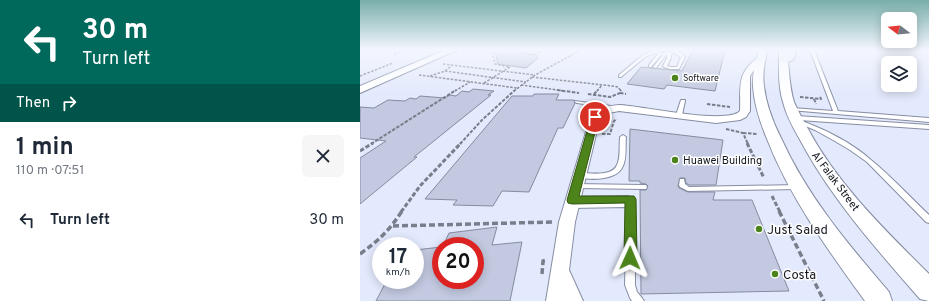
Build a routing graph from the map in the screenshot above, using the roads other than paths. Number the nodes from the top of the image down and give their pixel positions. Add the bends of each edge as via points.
1 (403, 64) edge
2 (419, 64) edge
3 (634, 64) edge
4 (658, 64) edge
5 (666, 64) edge
6 (680, 64) edge
7 (753, 64) edge
8 (760, 64) edge
9 (787, 64) edge
10 (817, 64) edge
11 (655, 67) dead end
12 (620, 76) dead end
13 (360, 81) edge
14 (360, 90) edge
15 (683, 101) dead end
16 (577, 102) dead end
17 (585, 107) dead end
18 (606, 110) junction
19 (793, 111) junction
20 (620, 112) junction
21 (836, 113) junction
22 (679, 115) junction
23 (929, 120) edge
24 (929, 127) edge
25 (622, 137) dead end
26 (578, 181) junction
27 (682, 182) dead end
28 (644, 187) dead end
29 (798, 187) junction
30 (572, 203) junction
31 (929, 220) edge
32 (561, 258) junction
33 (862, 278) junction
34 (929, 291) edge
35 (556, 301) edge
36 (573, 301) edge
37 (639, 301) edge
38 (867, 301) edge
39 (880, 301) edge

1 - 13 street
2 - 14 street
3 - 12 lane
4 - 11 lane
5 - 6 lane via 670,68 678,68
7 - 22 street via 745,75 743,83 746,111 742,115 722,120
8 - 29 street via 758,80 762,105 782,158
9 - 19 street, Al Falak Street
10 - 21 lane
15 - 22 lane
16 - 20 lane
17 - 18 lane
18 - 20 street
18 - 26 street via 595,117 591,127
19 - 21 lane
19 - 24 lane
19 - 31 lane via 869,160
19 - 34 street, Al Falak Street via 811,147 838,186 882,241
20 - 22 street
21 - 23 lane
25 - 26 lane via 621,164 617,171
26 - 28 lane
26 - 30 street
27 - 29 lane via 684,188 688,189
29 - 33 street
30 - 32 street
30 - 37 lane via 631,204 630,285 633,295
32 - 35 street
32 - 36 street via 562,277
33 - 38 street
33 - 39 street

